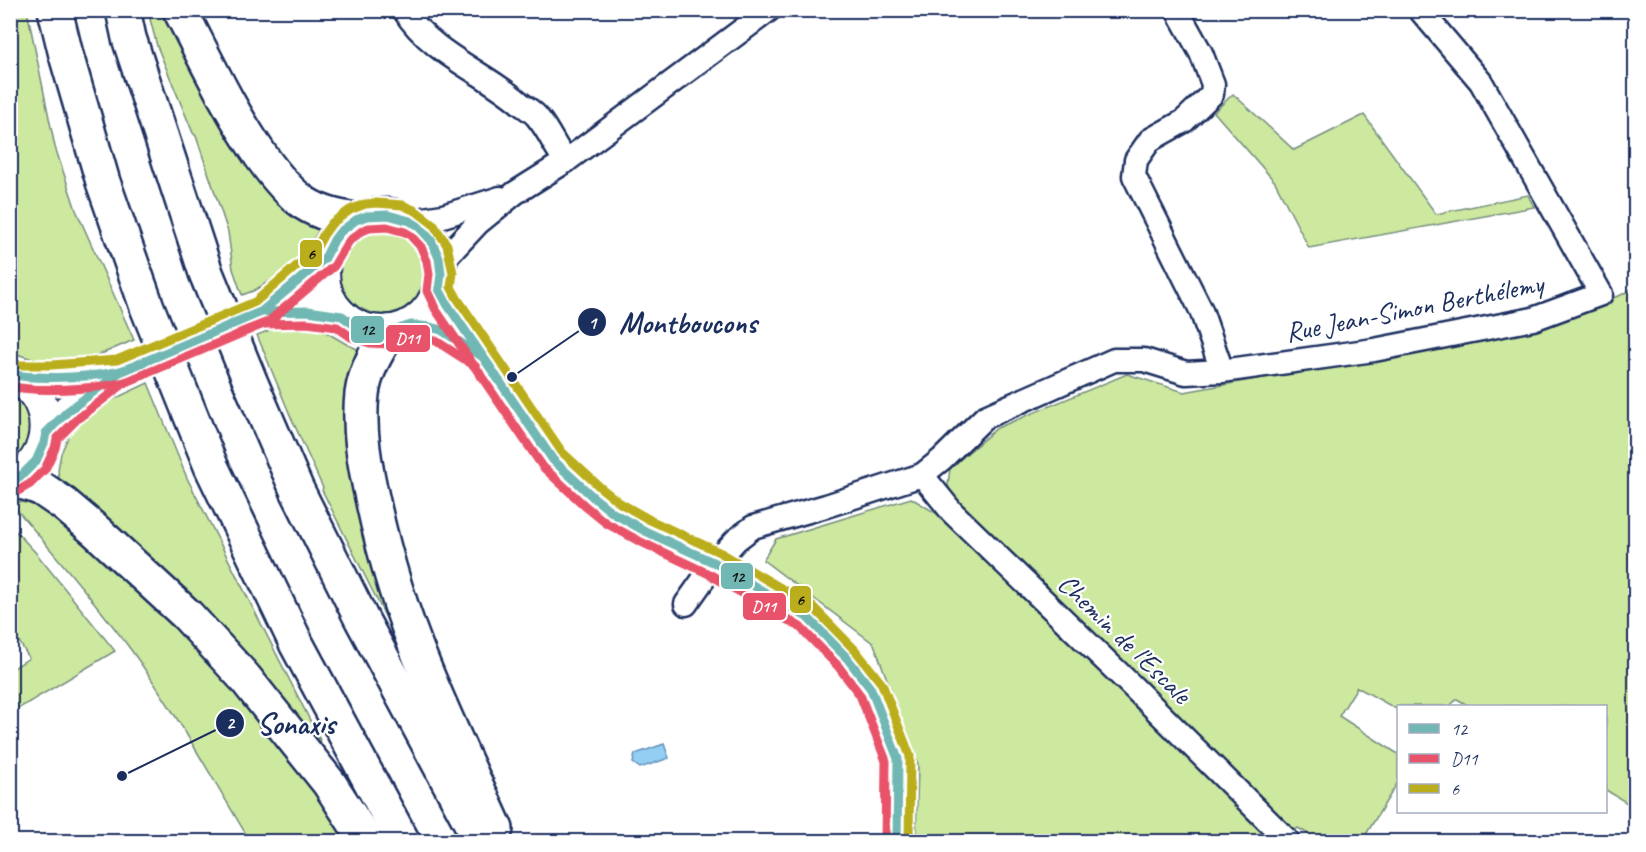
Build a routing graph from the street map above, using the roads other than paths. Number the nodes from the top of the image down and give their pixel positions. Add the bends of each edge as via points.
1 (55, 10) edge
2 (123, 10) edge
3 (180, 10) edge
4 (404, 10) edge
5 (769, 10) edge
6 (1177, 10) edge
7 (1420, 10) edge
8 (566, 162) junction
9 (515, 193) junction
10 (356, 220) junction
11 (410, 221) junction
12 (325, 258) junction
13 (440, 278) junction
14 (261, 312) junction
15 (342, 316) junction
16 (400, 328) junction
17 (483, 357) junction
18 (1222, 371) junction
19 (120, 372) junction
20 (14, 375) edge
21 (46, 433) junction
22 (922, 475) junction
23 (12, 481) edge
24 (715, 562) junction
25 (686, 604) dead end
26 (367, 842) edge
27 (403, 842) edge
28 (481, 842) edge
29 (502, 842) edge
30 (897, 842) edge
31 (1289, 842) edge

1 - 27 highway via 103,183 147,307 211,466 297,645
2 - 28 highway via 206,273 297,490
3 - 10 highway via 232,112 289,191 330,216
4 - 8 street via 433,44 511,94 538,118
5 - 8 street
6 - 18 street via 1214,84 1212,94 1184,121 1150,140 1136,160 1134,176 1201,310
7 - 18 street, Rue Jean-Simon Berthélemy via 1481,82 1602,294 1533,319 1374,350
8 - 9 street
9 - 11 street via 443,216
9 - 13 street via 478,223 449,254
10 - 11 street via 377,214
10 - 12 street via 340,232
11 - 13 street via 425,232 436,248
12 - 14 street
12 - 15 street via 326,290
13 - 16 street via 429,310
13 - 17 street via 447,304
14 - 15 street via 308,311
14 - 19 street, bridge
15 - 16 street via 372,331
16 - 17 street via 441,330
16 - 29 highway via 367,372 361,417 366,469 399,598 424,667
17 - 24 street via 553,460 592,496 645,531
18 - 22 street, Rue Jean-Simon Berthélemy via 1186,373 1144,360 1114,360 985,417
19 - 20 street via 52,377
19 - 21 street
20 - 21 street via 37,396
21 - 23 street via 36,460
22 - 24 street, Rue Jean-Simon Berthélemy via 753,527
22 - 31 street, Chemin de l'Escale via 952,512
23 - 26 highway via 42,489 64,504 187,615 245,678 322,774
24 - 25 street, Rue Jean-Simon Berthélemy
24 - 30 street via 807,617 871,689 898,759

